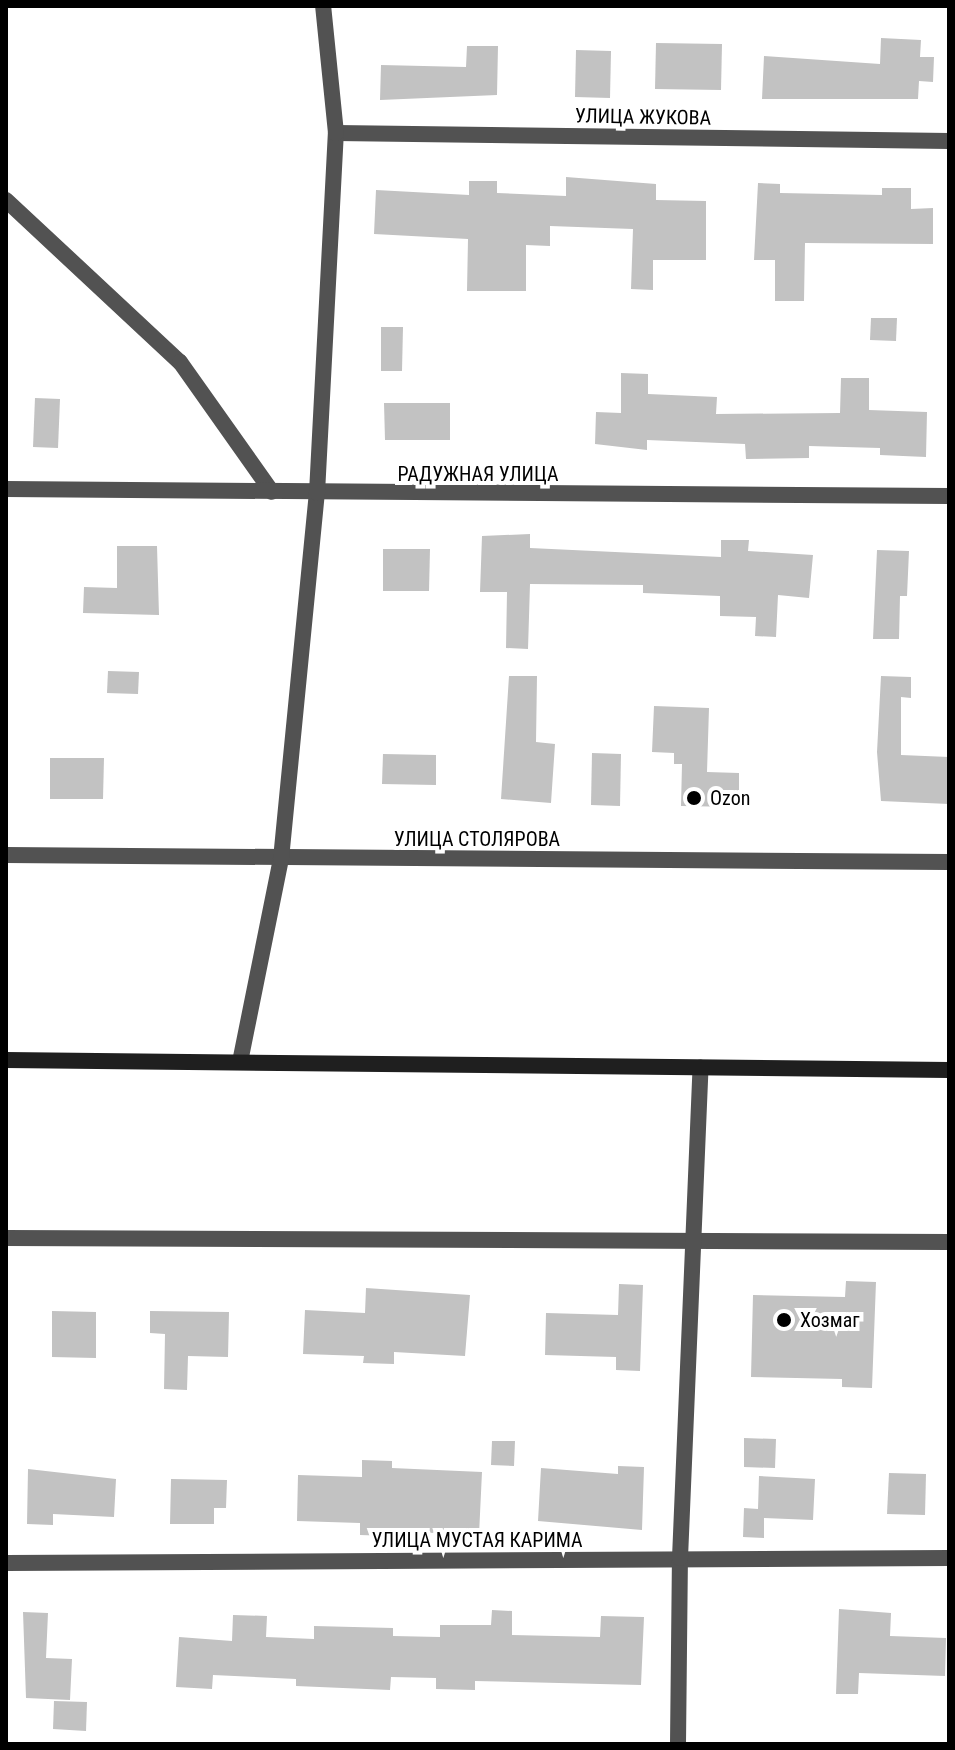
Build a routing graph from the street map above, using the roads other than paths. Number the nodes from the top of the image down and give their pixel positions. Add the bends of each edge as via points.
1 (323, 6) edge
2 (336, 133) junction
3 (949, 141) edge
4 (6, 200) edge
5 (6, 489) edge
6 (272, 492) junction
7 (317, 493) junction
8 (949, 496) edge
9 (6, 855) edge
10 (281, 859) junction
11 (949, 862) edge
12 (6, 1060) edge
13 (240, 1062) junction
14 (701, 1067) junction
15 (949, 1070) edge
16 (6, 1238) edge
17 (949, 1242) edge
18 (694, 1243) junction
19 (680, 1558) junction
20 (949, 1558) edge
21 (6, 1563) edge
22 (678, 1744) edge

1 - 2 street
2 - 3 street, УЛИЦА ЖУКОВА
2 - 7 street
4 - 6 street via 180,362
5 - 6 street, РАДУЖНАЯ УЛИЦА
6 - 7 street, РАДУЖНАЯ УЛИЦА
7 - 8 street, РАДУЖНАЯ УЛИЦА
7 - 10 street
9 - 10 street, УЛИЦА СТОЛЯРОВА
10 - 11 street, УЛИЦА СТОЛЯРОВА
10 - 13 street
12 - 13 main road
13 - 14 main road
14 - 15 main road
14 - 18 street
16 - 18 street
17 - 18 street
18 - 19 street
19 - 20 street, УЛИЦА МУСТАЯ КАРИМА
19 - 21 street, УЛИЦА МУСТАЯ КАРИМА
19 - 22 street

